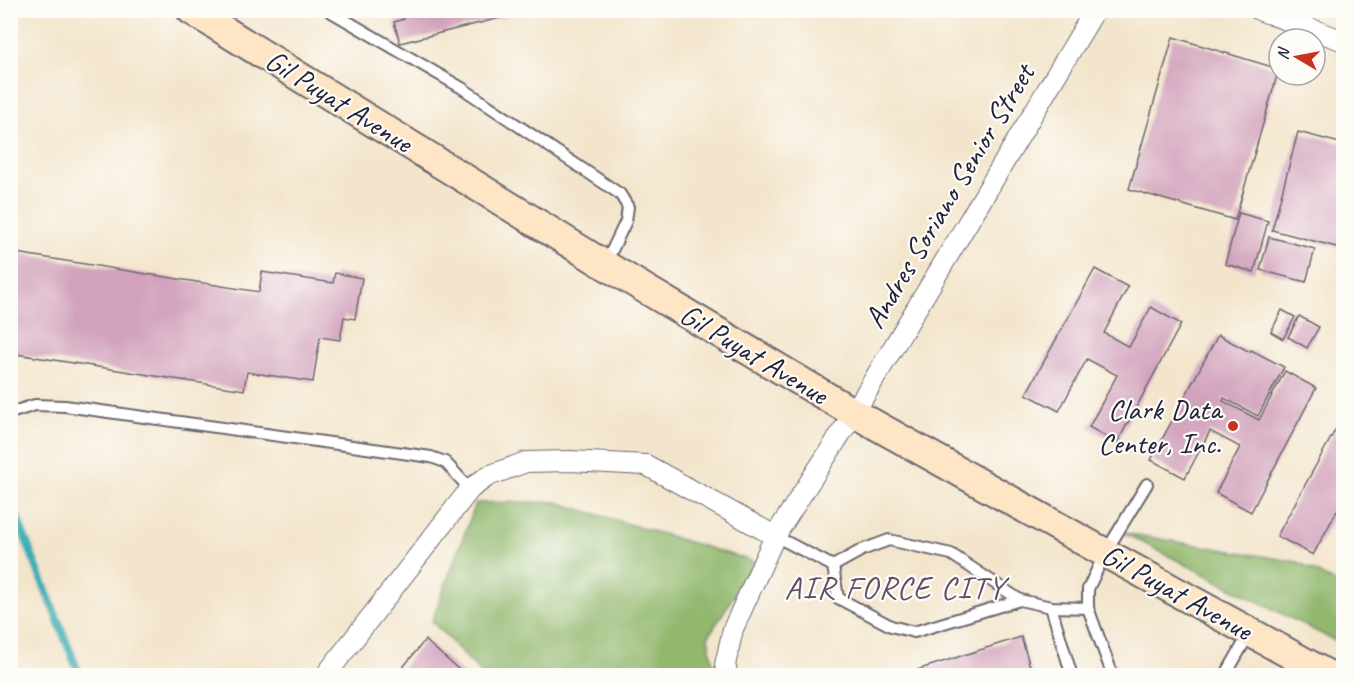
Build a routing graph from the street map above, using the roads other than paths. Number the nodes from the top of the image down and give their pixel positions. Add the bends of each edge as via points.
1 (191, 10) edge
2 (328, 10) edge
3 (1095, 10) edge
4 (1259, 10) edge
5 (1344, 41) edge
6 (605, 265) junction
7 (10, 413) edge
8 (854, 413) junction
9 (1147, 484) dead end
10 (470, 489) junction
11 (775, 536) junction
12 (1105, 553) junction
13 (833, 566) junction
14 (1020, 600) junction
15 (1051, 607) junction
16 (1088, 608) junction
17 (1250, 632) junction
18 (325, 675) edge
19 (728, 675) edge
20 (1072, 675) edge
21 (1113, 675) edge
22 (1225, 675) edge
23 (1330, 675) edge

1 - 6 main road, Gil Puyat Avenue
2 - 6 lane via 462,88 620,194 628,207 626,221
3 - 8 street, Andres Soriano Senior Street
4 - 5 street
6 - 8 main road, Gil Puyat Avenue
7 - 10 lane via 35,405 65,406 431,457 445,462
8 - 11 street, Andres Soriano Senior Street
8 - 12 main road, Gil Puyat Avenue
9 - 12 lane
10 - 11 street via 488,476 526,462 646,465
10 - 18 street
11 - 13 lane
11 - 19 street, Andres Soriano Senior Street via 734,629 725,665
12 - 16 lane via 1088,590
12 - 17 main road, Gil Puyat Avenue
13 - 14 lane via 890,540 951,554
13 - 14 lane via 838,598 891,626 914,632
14 - 15 lane
15 - 16 lane
15 - 20 lane
16 - 21 lane
17 - 22 lane
17 - 23 main road, Gil Puyat Avenue

